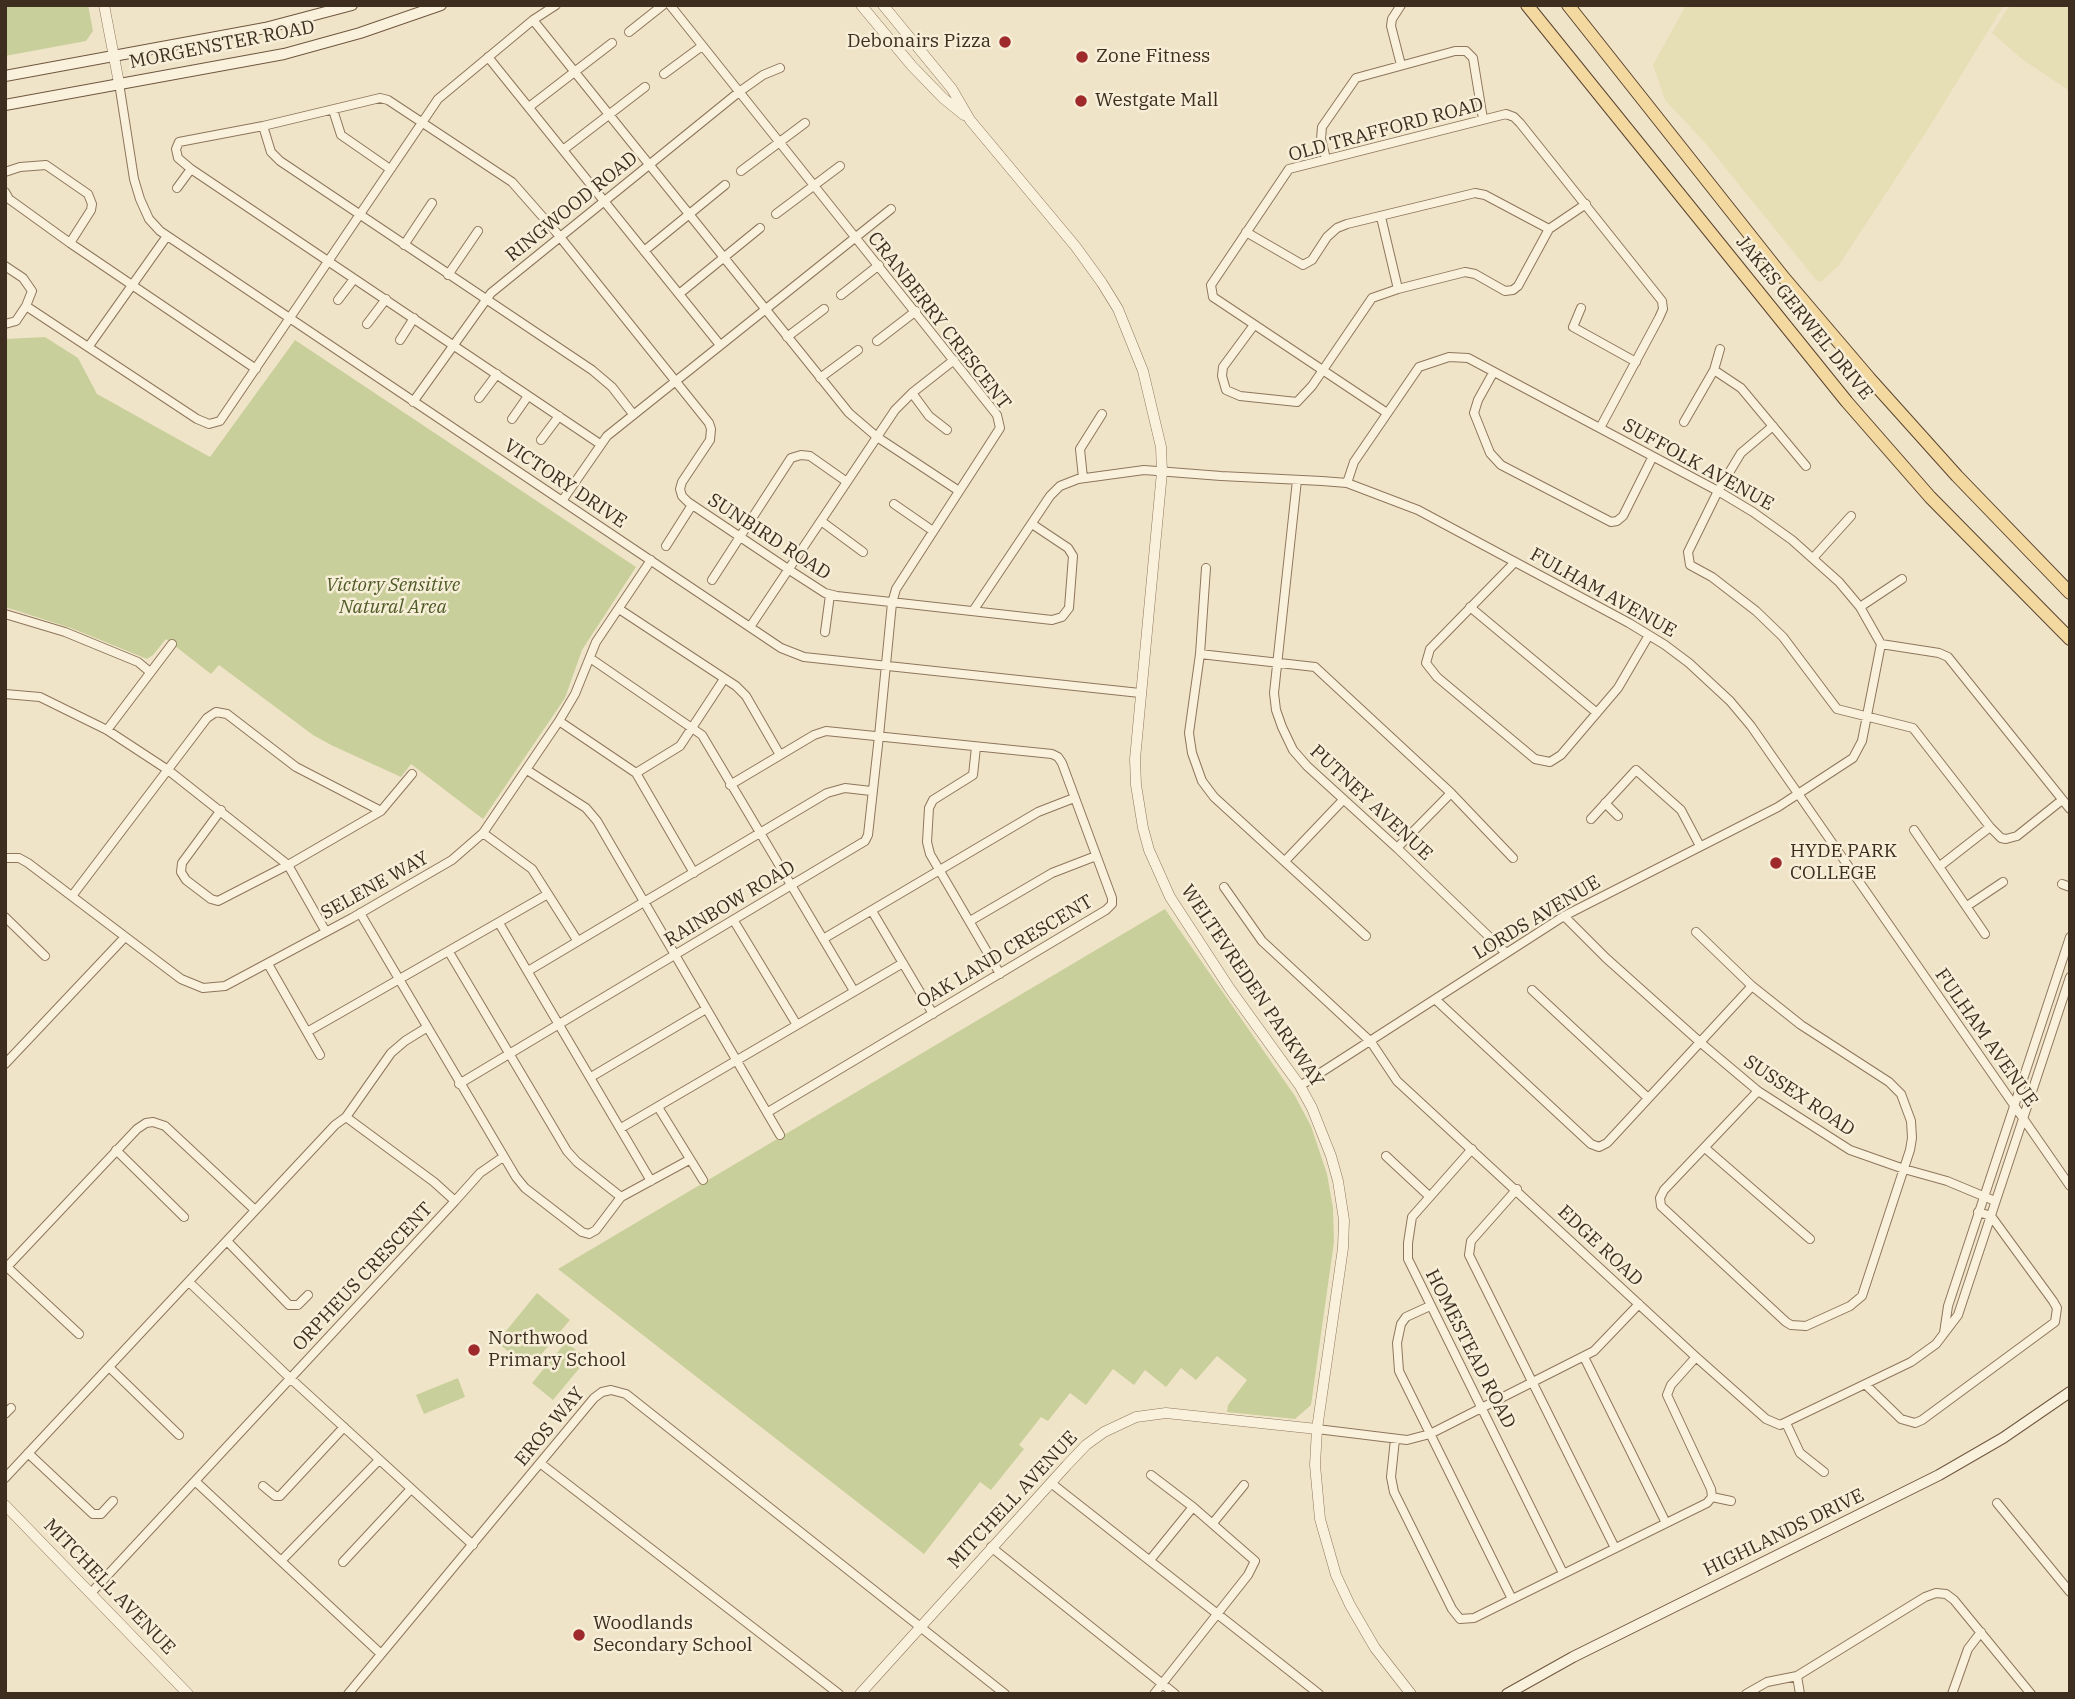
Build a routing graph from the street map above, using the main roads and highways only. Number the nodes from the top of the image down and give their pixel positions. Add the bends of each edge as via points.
1 (352, 5) edge
2 (441, 5) edge
3 (1527, 5) edge
4 (1569, 5) edge
5 (5, 76) edge
6 (5, 105) edge
7 (2070, 593) edge
8 (2070, 639) edge
9 (2070, 1392) edge
10 (1507, 1694) edge

1 - 5 main road, MORGENSTER ROAD via 265,28
2 - 6 main road, MORGENSTER ROAD via 284,54
3 - 8 main road, JAKES GERWEL DRIVE via 1855,411 1930,497
4 - 7 main road, JAKES GERWEL DRIVE via 1784,278 1931,447
9 - 10 main road, HIGHLANDS DRIVE via 1939,1475

